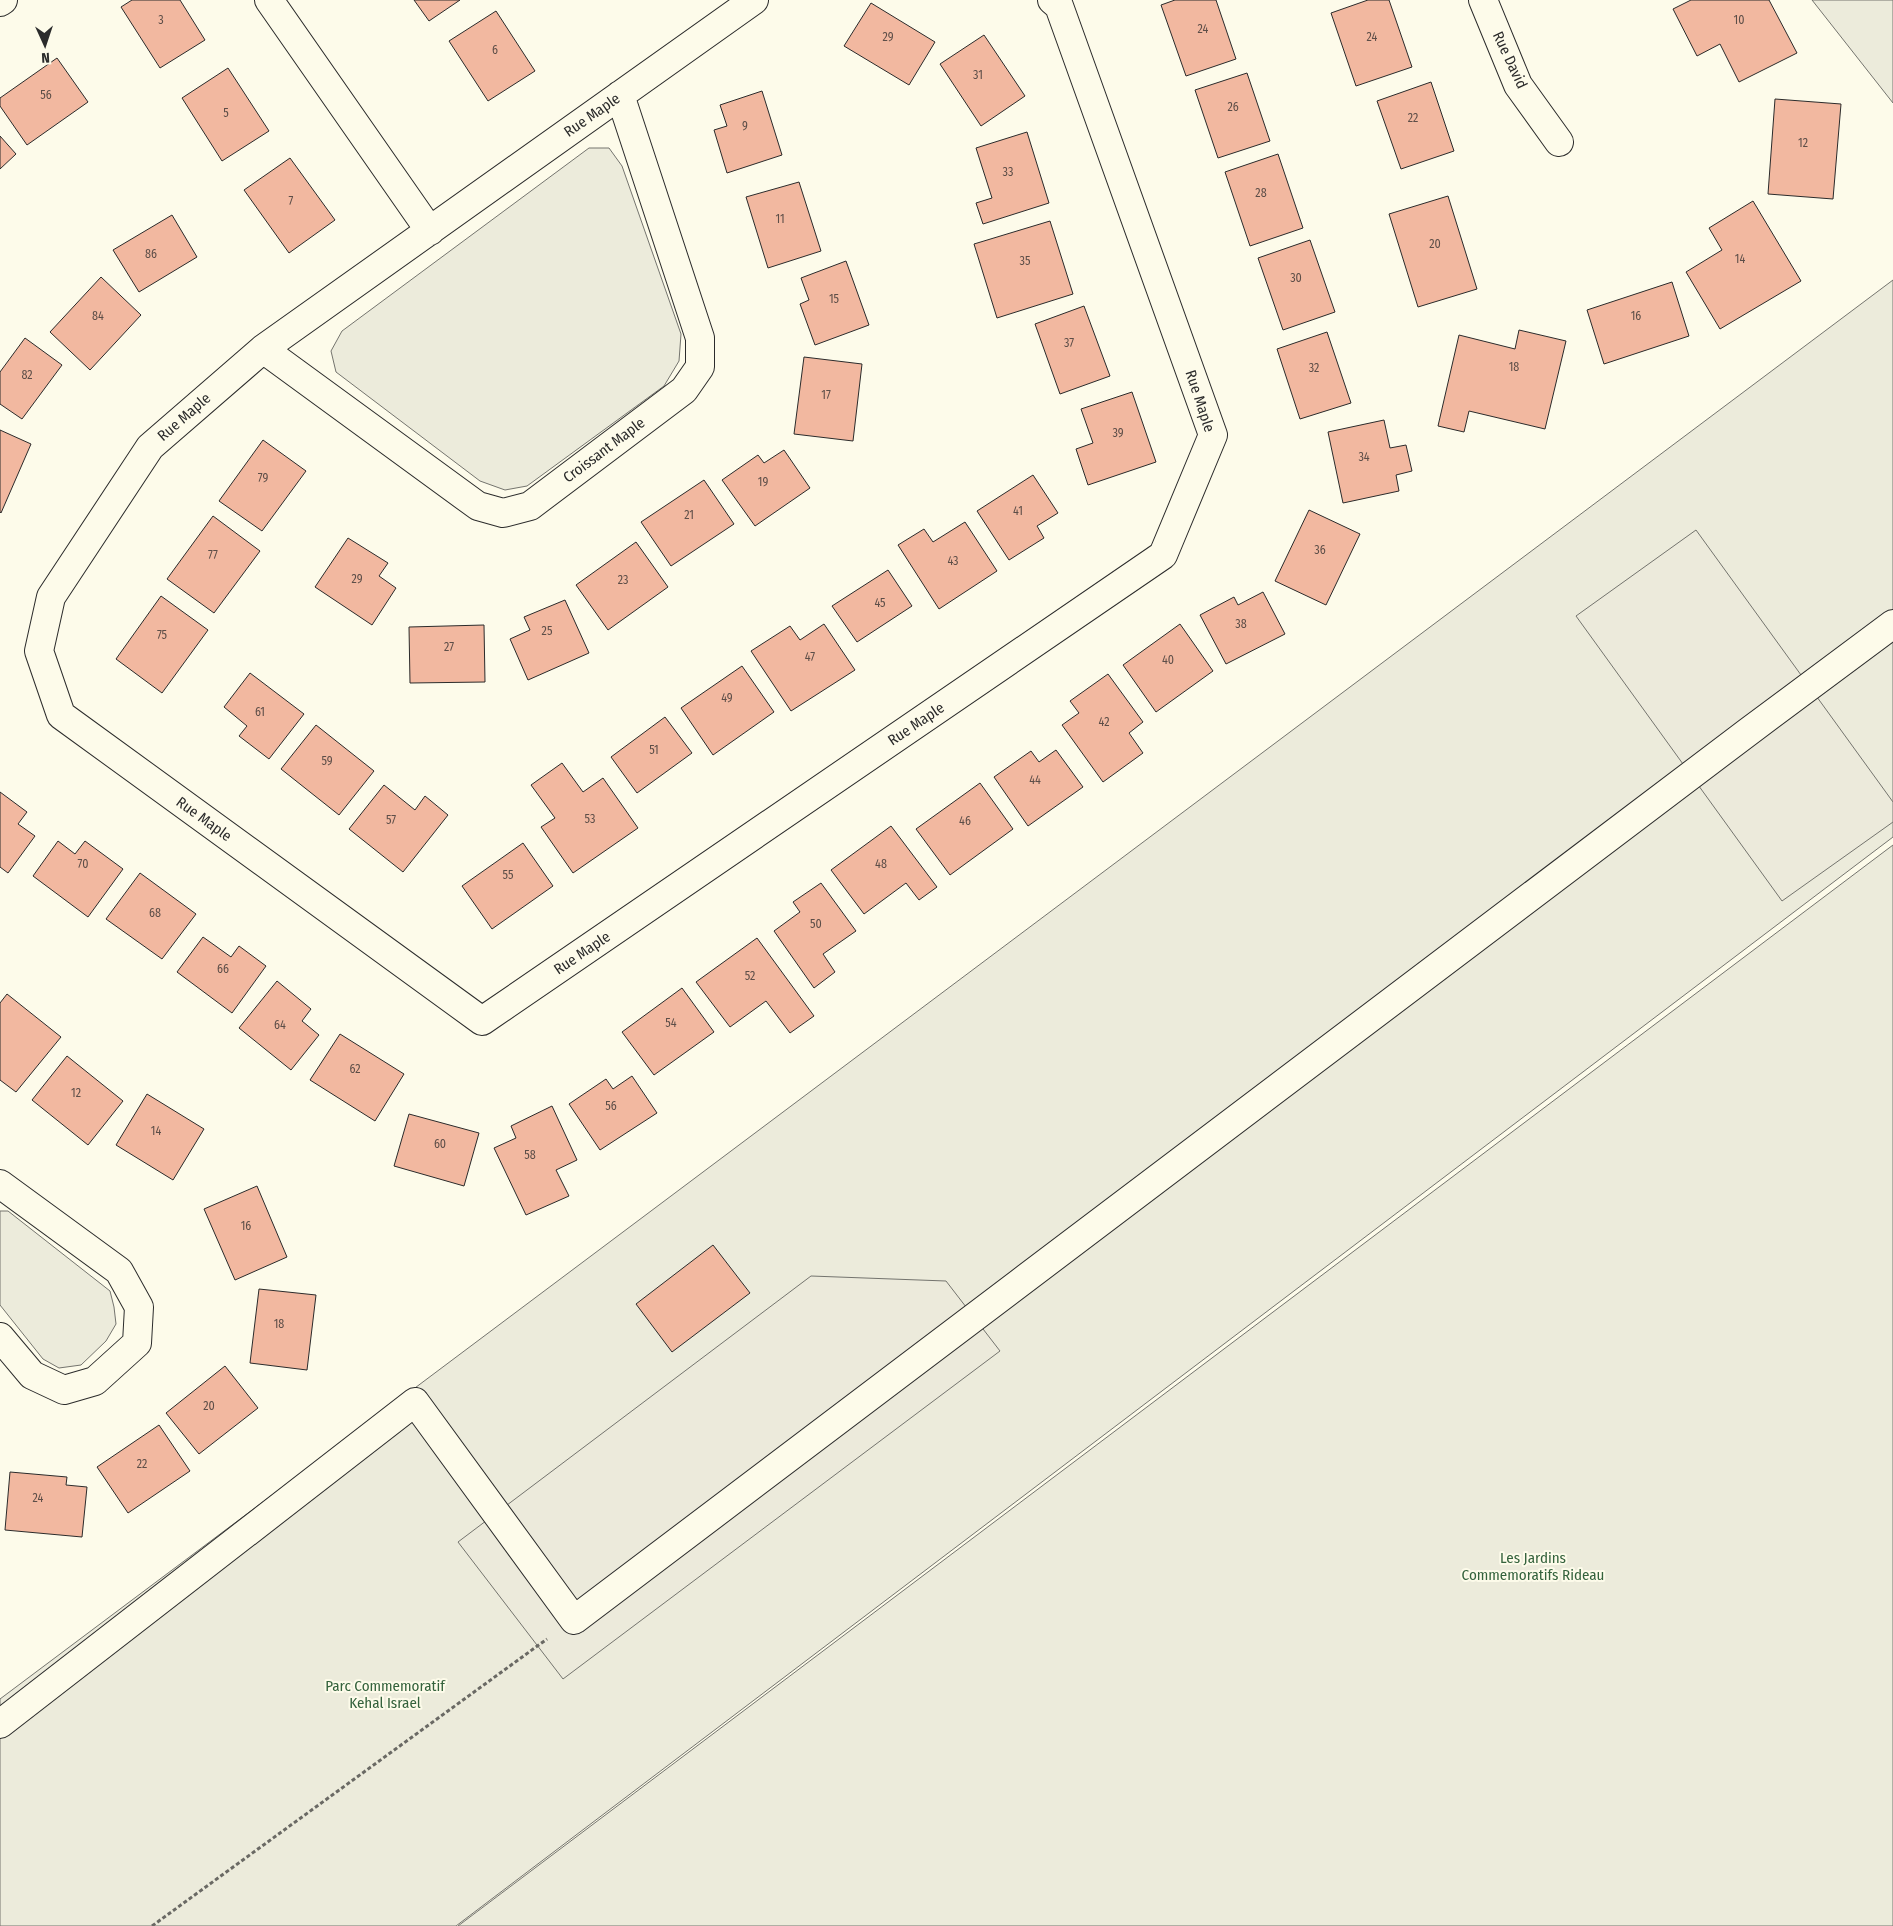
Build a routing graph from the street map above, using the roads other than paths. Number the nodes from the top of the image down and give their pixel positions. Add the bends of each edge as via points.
1 (269, 0) edge
2 (754, 0) edge
3 (1052, 0) edge
4 (1483, 0) edge
5 (620, 96) junction
6 (1559, 142) dead end
7 (430, 231) junction
8 (263, 349) junction
9 (1893, 624) edge
10 (0, 1184) edge
11 (0, 1337) edge
12 (0, 1724) edge

1 - 7 street
2 - 5 street, Rue Maple
3 - 8 street, Rue Maple via 1059,6 1213,435 1163,555 482,1021 61,715 39,651 51,597 150,447
4 - 6 street, Rue David via 1518,85
5 - 7 street, Rue Maple
5 - 8 street, Croissant Maple via 700,338 700,367 684,390 530,506 504,513 478,506
7 - 8 street, Rue Maple
9 - 12 street via 574,1620 414,1402
10 - 11 street via 119,1271 139,1307 137,1343 95,1381 64,1390 32,1375

